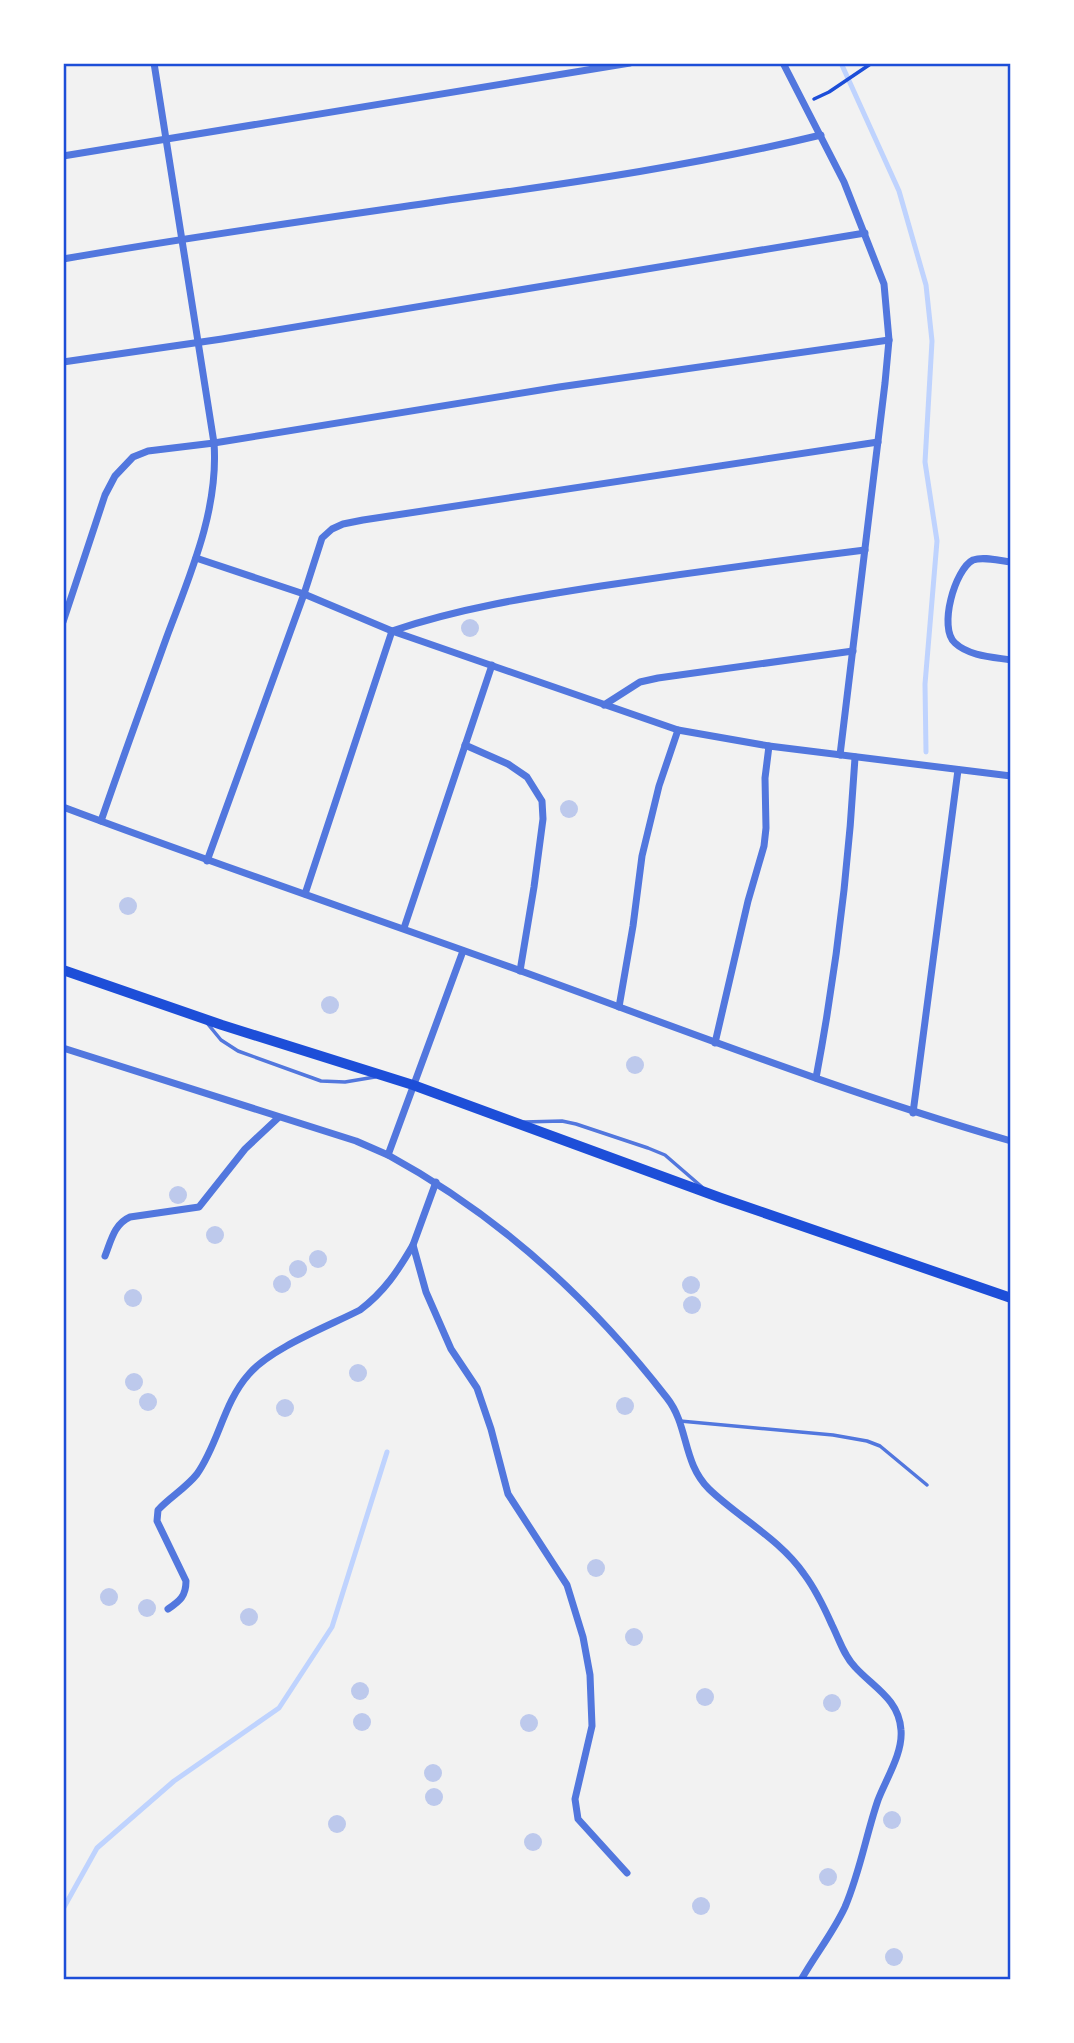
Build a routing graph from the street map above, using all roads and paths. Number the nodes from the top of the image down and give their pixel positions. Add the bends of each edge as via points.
1 (154, 63) edge
2 (630, 63) edge
3 (783, 63) edge
4 (872, 63) edge
5 (829, 92) dead end
6 (821, 135) junction
7 (166, 139) junction
8 (63, 156) edge
9 (864, 233) junction
10 (181, 239) junction
11 (63, 259) edge
12 (889, 340) junction
13 (197, 342) junction
14 (63, 362) edge
15 (878, 442) junction
16 (214, 443) junction
17 (865, 550) junction
18 (196, 558) junction
19 (1011, 562) edge
20 (304, 594) junction
21 (63, 622) edge
22 (392, 631) junction
23 (853, 651) junction
24 (1011, 660) edge
25 (492, 665) junction
26 (604, 705) junction
27 (678, 730) junction
28 (465, 745) junction
29 (769, 746) junction
30 (840, 755) junction
31 (855, 757) junction
32 (958, 770) junction
33 (1011, 776) edge
34 (63, 807) edge
35 (100, 821) junction
36 (207, 861) junction
37 (305, 894) junction
38 (404, 928) junction
39 (463, 951) junction
40 (63, 970) edge
41 (520, 971) junction
42 (619, 1007) junction
43 (202, 1018) junction
44 (715, 1043) junction
45 (63, 1048) edge
46 (384, 1076) junction
47 (816, 1078) junction
48 (413, 1085) junction
49 (913, 1112) junction
50 (278, 1118) junction
51 (515, 1122) junction
52 (1011, 1140) edge
53 (388, 1155) junction
54 (436, 1182) junction
55 (709, 1193) junction
56 (413, 1245) junction
57 (105, 1256) dead end
58 (1011, 1298) edge
59 (680, 1421) junction
60 (927, 1485) dead end
61 (168, 1609) dead end
62 (626, 1873) dead end
63 (801, 1980) edge

1 - 7 street
2 - 7 street
3 - 6 street
4 - 5 path
6 - 9 street
6 - 10 street via 588,180
7 - 8 street
7 - 10 street
9 - 12 street via 884,284
9 - 13 street
10 - 11 street
10 - 13 street
12 - 15 street
12 - 16 street
13 - 14 street
13 - 16 street
15 - 17 street
15 - 20 street via 343,524 322,538
16 - 18 street via 211,503
16 - 21 street via 148,451 120,470 105,495
17 - 22 street via 535,597 461,610
17 - 23 street
18 - 20 street
18 - 35 street
19 - 24 street via 975,559 969,563 947,618 948,632 962,648
20 - 22 street
20 - 36 street
22 - 25 street
22 - 37 street
23 - 26 street via 658,678 640,682
23 - 30 street
25 - 26 street
25 - 28 street
26 - 27 street
27 - 29 street
27 - 42 street via 642,856
28 - 38 street
28 - 41 street via 527,777 542,801
29 - 30 street
29 - 44 street via 764,846
30 - 31 street
31 - 32 street
31 - 47 street via 832,992
32 - 33 street
32 - 49 street
34 - 35 street
35 - 36 street
36 - 37 street
37 - 38 street
38 - 39 street
39 - 41 street
39 - 48 street
40 - 43 main road
41 - 42 street
42 - 44 street
43 - 46 main road
43 - 46 lane via 229,1046 321,1081
44 - 47 street
45 - 50 street
46 - 48 main road
47 - 49 street
48 - 51 main road
48 - 53 street
49 - 52 street
50 - 53 street
50 - 57 street via 245,1149 199,1207 122,1221
51 - 55 main road
51 - 55 lane via 562,1121 648,1148 665,1155
53 - 54 street
54 - 56 street
54 - 59 street via 500,1226 575,1293 656,1384
55 - 58 main road
56 - 61 street via 392,1280 373,1300 263,1360 230,1401 198,1473 158,1510 157,1521 186,1581 181,1600
56 - 62 street via 435,1315 477,1388 508,1494 567,1585 577,1612 593,1715 575,1809 578,1819
59 - 60 lane via 867,1441 880,1446
59 - 63 street via 696,1473 802,1571 818,1594 844,1652 887,1696 900,1721 901,1739 851,1891

